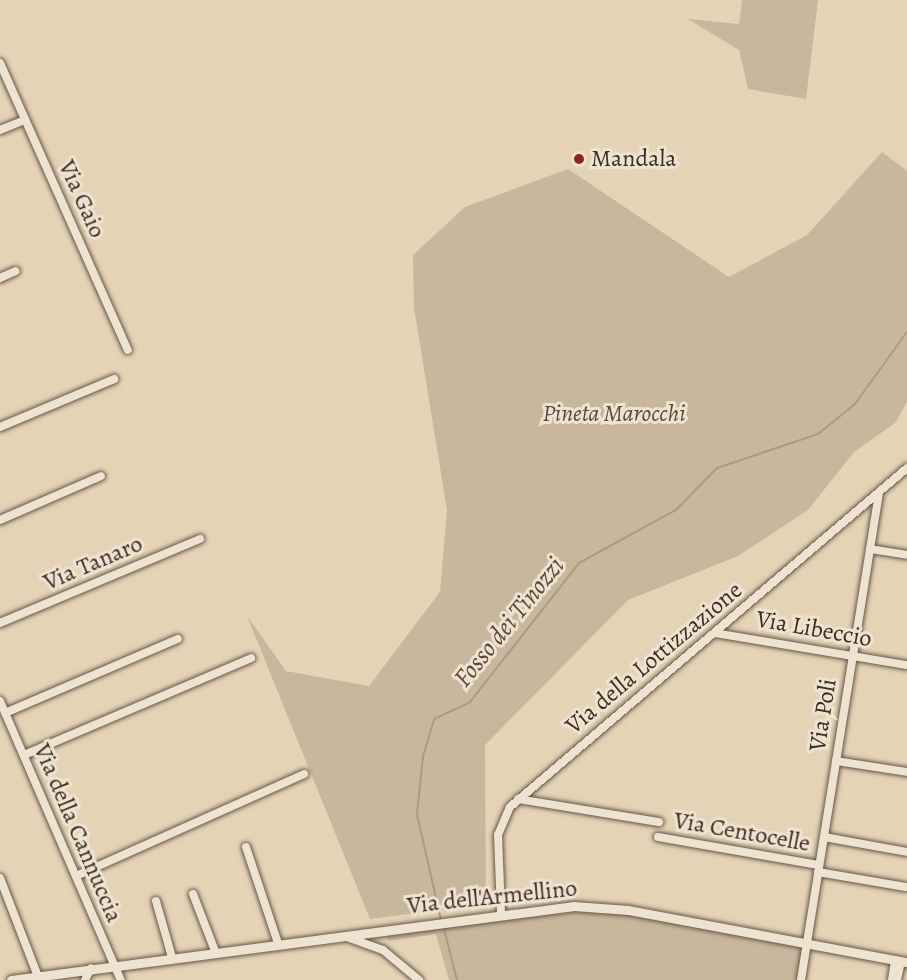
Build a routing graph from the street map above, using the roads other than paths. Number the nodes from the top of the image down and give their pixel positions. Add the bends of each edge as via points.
1 (0, 63) edge
2 (25, 120) junction
3 (0, 130) edge
4 (16, 271) dead end
5 (0, 278) edge
6 (128, 350) dead end
7 (114, 379) dead end
8 (0, 428) edge
9 (907, 468) edge
10 (101, 476) dead end
11 (879, 494) junction
12 (0, 520) edge
13 (200, 539) dead end
14 (870, 549) junction
15 (907, 555) edge
16 (0, 623) edge
17 (715, 633) junction
18 (178, 639) dead end
19 (852, 656) junction
20 (251, 658) dead end
21 (907, 665) edge
22 (0, 701) edge
23 (5, 713) junction
24 (24, 755) junction
25 (836, 761) junction
26 (907, 772) edge
27 (304, 774) dead end
28 (518, 799) junction
29 (659, 822) dead end
30 (658, 837) dead end
31 (824, 837) junction
32 (246, 847) dead end
33 (907, 852) edge
34 (819, 869) junction
35 (76, 876) junction
36 (0, 878) edge
37 (906, 888) edge
38 (193, 894) dead end
39 (156, 901) dead end
40 (501, 913) junction
41 (336, 935) junction
42 (278, 943) junction
43 (807, 943) junction
44 (215, 951) junction
45 (172, 957) junction
46 (901, 961) edge
47 (114, 965) junction
48 (91, 968) junction
49 (40, 977) edge
50 (11, 980) edge
51 (85, 980) edge
52 (121, 980) edge
53 (419, 980) edge
54 (801, 980) edge
55 (891, 980) edge
56 (897, 980) edge

1 - 2 street, Via Gaio
2 - 3 street
2 - 6 street, Via Gaio
4 - 5 street
7 - 8 street
9 - 11 street, Via della Lottizzazione
10 - 12 street
11 - 14 street, Via Poli
11 - 17 street, Via della Lottizzazione
13 - 16 street, Via Tanaro
14 - 15 street
14 - 19 street, Via Poli
17 - 19 street, Via Libeccio
17 - 28 street, Via della Lottizzazione
18 - 23 street
19 - 21 street, Via Libeccio
19 - 25 street, Via Poli
20 - 24 street
22 - 23 street, Via della Cannuccia
23 - 24 street, Via della Cannuccia
24 - 35 street, Via della Cannuccia
25 - 26 street
25 - 31 street, Via Poli
27 - 35 street
28 - 29 street
28 - 40 street, Via della Lottizzazione via 499,831
30 - 34 street, Via Centocelle
31 - 33 street
31 - 34 street, Via Poli
32 - 42 street
34 - 37 street, Via Centocelle
34 - 43 street, Via Poli
35 - 47 street, Via della Cannuccia
36 - 49 street
38 - 44 street
39 - 45 street
40 - 41 street, Via dell'Armellino
40 - 43 street, Via dell'Armellino via 602,907
41 - 42 street, Via dell'Armellino
41 - 53 street via 380,948
42 - 44 street, Via dell'Armellino
43 - 46 street, Via dell'Armellino
43 - 54 street, Via Poli
44 - 45 street, Via dell'Armellino
45 - 47 street, Via dell'Armellino
46 - 55 street
46 - 56 street
47 - 48 street, Via dell'Armellino
47 - 52 street, Via della Cannuccia
48 - 49 street, Via dell'Armellino
48 - 51 street
49 - 50 street, Via dell'Armellino

